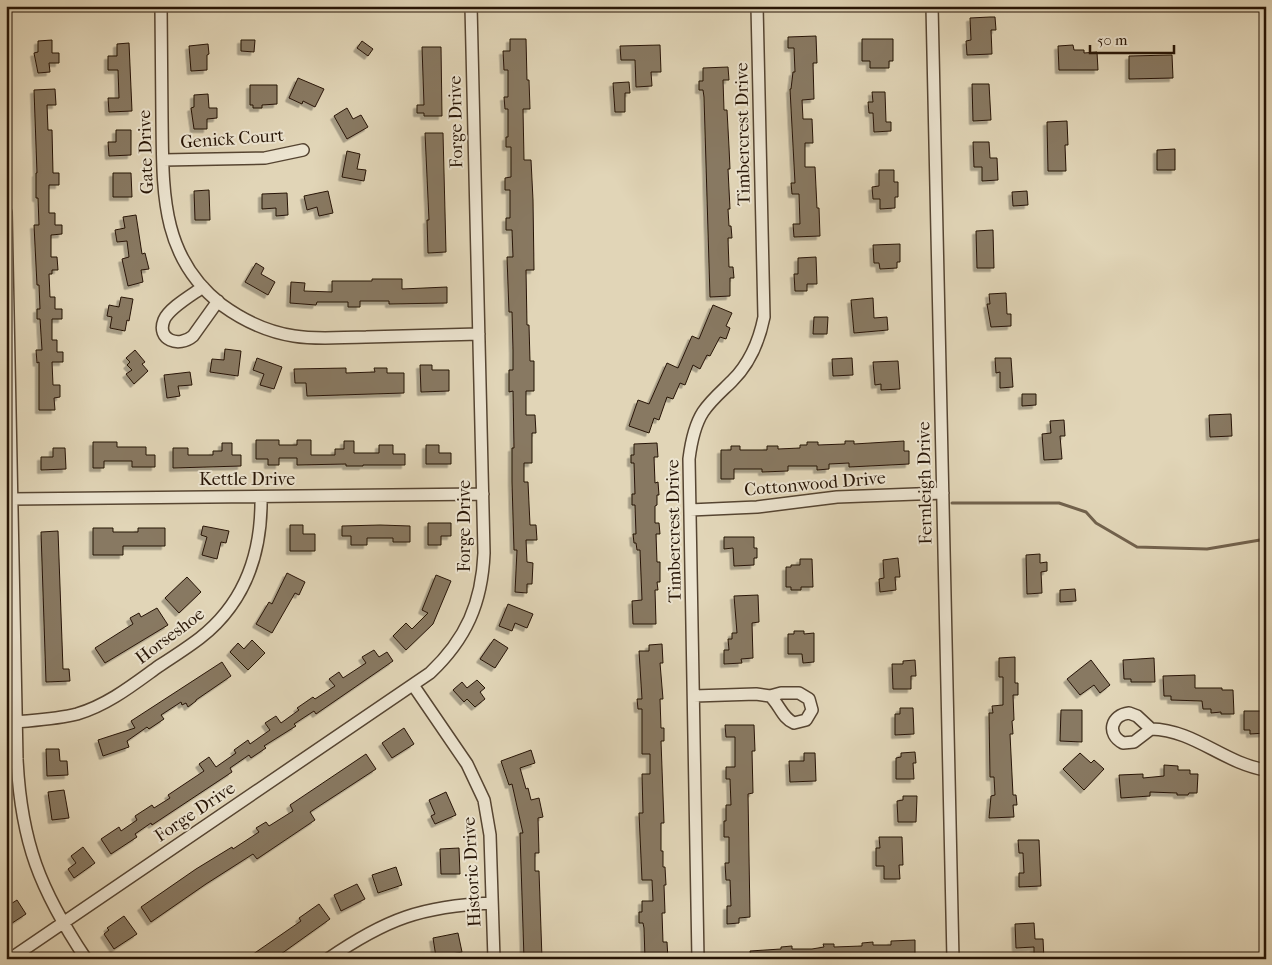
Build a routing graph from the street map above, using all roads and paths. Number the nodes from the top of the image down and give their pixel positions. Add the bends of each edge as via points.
1 (160, 6) edge
2 (471, 6) edge
3 (757, 6) edge
4 (932, 6) edge
5 (303, 150) dead end
6 (163, 160) junction
7 (6, 212) edge
8 (202, 287) junction
9 (218, 301) junction
10 (479, 334) junction
11 (943, 493) junction
12 (483, 494) junction
13 (261, 496) junction
14 (12, 499) junction
15 (690, 510) junction
16 (413, 685) junction
17 (694, 696) junction
18 (770, 696) dead end
19 (16, 722) junction
20 (1151, 729) dead end
21 (1266, 770) edge
22 (492, 903) junction
23 (63, 924) junction
24 (10, 959) edge
25 (86, 959) edge
26 (328, 959) edge
27 (494, 959) edge
28 (698, 959) edge
29 (953, 959) edge

1 - 6 street, Gate Drive
2 - 10 street, Forge Drive
3 - 15 street, Timbercrest Drive via 764,317 750,358 712,400 692,437
4 - 11 street, Fernleigh Drive
5 - 6 street, Genick Court via 265,158
6 - 8 street, Gate Drive via 166,208 173,237 185,264
7 - 14 street
8 - 9 street, Gate Drive
8 - 9 street via 164,320 168,339 173,342 188,340
9 - 10 street, Gate Drive via 245,320 274,332 297,336
10 - 12 street, Forge Drive
11 - 15 street, Cottonwood Drive via 837,497 757,507
11 - 29 street, Fernleigh Drive
12 - 13 street, Kettle Drive
12 - 16 street, Forge Drive via 484,567 475,610 452,649 430,673
13 - 14 street, Kettle Drive
13 - 19 street, Horseshoe via 260,530 254,562 235,600 212,628 126,690 97,706 76,714
14 - 19 street
15 - 17 street, Timbercrest Drive
16 - 22 street, Historic Drive via 467,764 484,800 490,835
16 - 23 street, Forge Drive
17 - 18 street
17 - 28 street, Timbercrest Drive
19 - 23 street via 18,778 25,832 43,887
20 - 21 street via 1178,733 1238,763
22 - 26 street via 443,906 405,916 362,936
22 - 27 street, Historic Drive
23 - 24 street, Forge Drive
23 - 25 street

